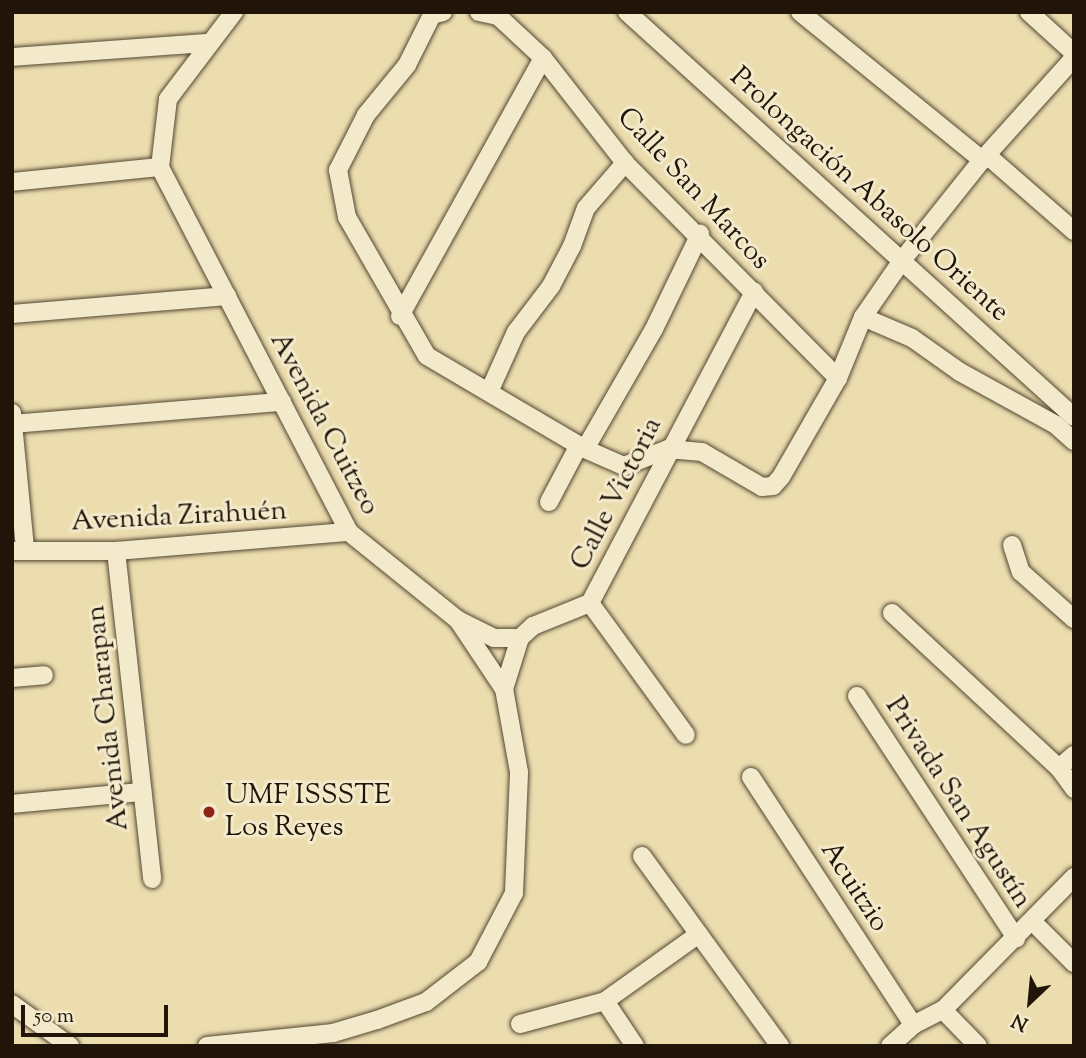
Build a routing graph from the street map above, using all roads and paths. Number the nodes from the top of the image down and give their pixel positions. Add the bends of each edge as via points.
1 (234, 12) edge
2 (443, 12) edge
3 (479, 12) edge
4 (627, 12) edge
5 (800, 12) edge
6 (1029, 12) edge
7 (208, 43) junction
8 (1074, 55) edge
9 (12, 57) edge
10 (543, 58) junction
11 (985, 158) junction
12 (625, 163) junction
13 (160, 167) junction
14 (12, 182) edge
15 (1074, 231) edge
16 (700, 234) junction
17 (903, 259) junction
18 (754, 292) junction
19 (227, 296) junction
20 (12, 314) edge
21 (400, 316) junction
22 (863, 317) junction
23 (838, 378) junction
24 (489, 392) junction
25 (282, 402) junction
26 (1074, 417) edge
27 (13, 421) edge
28 (1074, 441) edge
29 (582, 447) junction
30 (668, 449) junction
31 (549, 502) dead end
32 (349, 532) junction
33 (1012, 545) dead end
34 (19, 550) edge
35 (116, 551) junction
36 (590, 603) junction
37 (892, 613) dead end
38 (1074, 619) edge
39 (458, 620) junction
40 (520, 638) junction
41 (44, 676) dead end
42 (12, 678) edge
43 (504, 689) junction
44 (857, 696) dead end
45 (686, 735) dead end
46 (1074, 755) edge
47 (1059, 768) junction
48 (751, 777) dead end
49 (1074, 789) edge
50 (142, 792) junction
51 (12, 804) edge
52 (642, 856) dead end
53 (1074, 877) edge
54 (152, 879) dead end
55 (1032, 922) junction
56 (699, 934) junction
57 (1016, 939) junction
58 (1074, 963) edge
59 (605, 1001) junction
60 (12, 1004) edge
61 (943, 1010) junction
62 (520, 1024) dead end
63 (913, 1025) junction
64 (70, 1046) edge
65 (207, 1046) edge
66 (635, 1046) edge
67 (780, 1046) edge
68 (890, 1046) edge
69 (978, 1046) edge

1 - 7 street
2 - 21 street via 432,15 407,65 366,115 338,170 347,217
3 - 10 street, Calle San Marcos via 498,16
4 - 17 street, Prolongación Abasolo Oriente
5 - 11 street
6 - 8 street
7 - 9 street
7 - 13 street via 168,99
8 - 11 street
10 - 12 street, Calle San Marcos
10 - 21 street
11 - 15 street
11 - 17 street
12 - 16 street, Calle San Marcos
12 - 24 street via 586,208 566,256 516,332
13 - 14 street
13 - 19 street, Avenida Cuitzeo
16 - 18 street, Calle San Marcos
16 - 29 street via 654,329
17 - 22 street
17 - 26 street, Prolongación Abasolo Oriente
18 - 23 street, Calle San Marcos
18 - 30 street, Calle Victoria
19 - 20 street
19 - 25 street, Avenida Cuitzeo
21 - 24 street via 427,356
22 - 23 street
22 - 28 street via 912,338
23 - 30 street via 773,486 762,487 702,452
24 - 29 street
25 - 27 street
25 - 32 street, Avenida Cuitzeo
27 - 34 street
29 - 30 street via 624,466
29 - 31 street
30 - 36 street, Calle Victoria
32 - 35 street, Avenida Zirahuén
32 - 39 street, Avenida Cuitzeo
33 - 38 street via 1021,572
34 - 35 street, Avenida Zirahuén
35 - 50 street, Avenida Charapan
36 - 40 street, Calle Victoria via 533,626
36 - 45 street
37 - 47 street
39 - 40 street via 494,638
39 - 43 street, Avenida Cuitzeo
40 - 43 street
41 - 42 street
43 - 65 street, Avenida Cuitzeo via 519,772 514,893 478,962 426,1002 333,1032
44 - 57 street, Privada San Agustín
46 - 47 street
47 - 49 street
48 - 63 street, Acuitzio
50 - 51 street
50 - 54 street, Avenida Charapan
52 - 56 street
53 - 55 street
55 - 57 street
55 - 58 street
56 - 59 street
56 - 67 street
57 - 61 street
59 - 62 street
59 - 66 street
60 - 64 street
61 - 63 street
61 - 69 street
63 - 68 street

